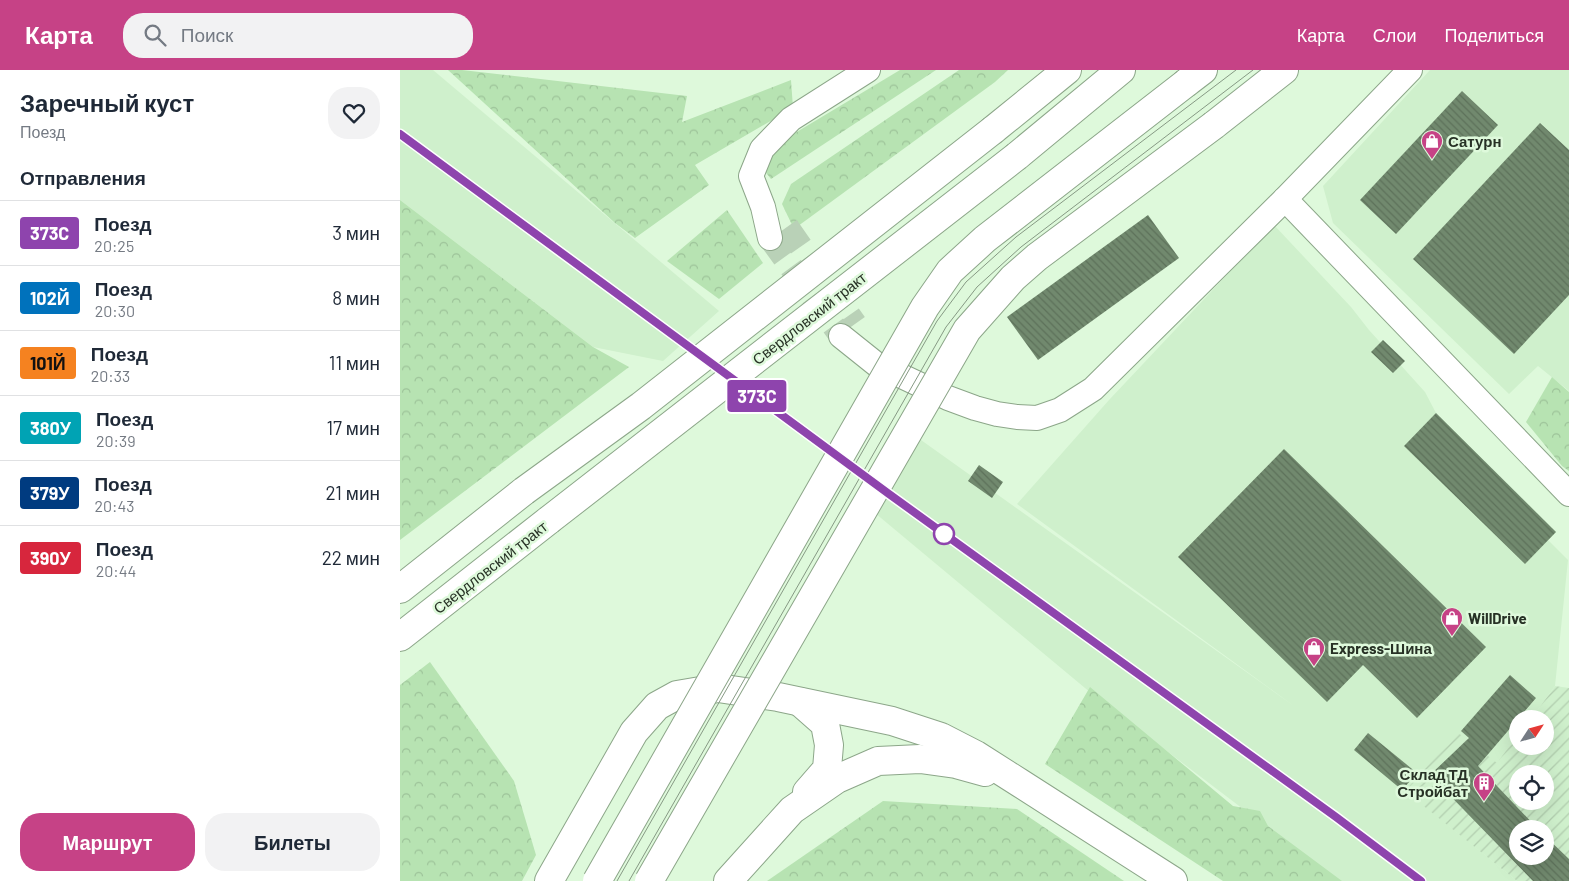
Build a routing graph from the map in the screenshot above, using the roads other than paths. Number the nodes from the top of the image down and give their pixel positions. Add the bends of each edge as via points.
1 (868, 70) edge
2 (1068, 70) edge
3 (1121, 70) edge
4 (1284, 70) edge
5 (1410, 70) edge
6 (1195, 77) edge
7 (1285, 199) junction
8 (779, 233) tunnel mouth
9 (848, 330) tunnel mouth
10 (1569, 494) edge
11 (400, 589) edge
12 (400, 637) edge
13 (800, 702) junction
14 (1020, 782) junction
15 (792, 810) junction
16 (549, 881) edge
17 (596, 881) edge
18 (649, 881) edge
19 (728, 881) edge
20 (1173, 881) edge

1 - 8 street via 791,119 762,149 750,176 762,208
2 - 11 main road, bridge via 641,406 524,491
3 - 12 main road, Свердловский тракт, bridge via 1017,156
4 - 18 main road, bridge via 1037,257 1001,290 968,330
5 - 7 street
6 - 17 main road, bridge via 985,239 950,271 920,316
7 - 9 street via 1093,388 1060,410 1037,418 975,408 912,382 868,358
7 - 10 street
13 - 14 main road via 892,721 940,737
13 - 15 main road via 824,724 828,745 827,769
13 - 16 main road via 718,688 677,695 657,706 634,732
14 - 15 main road via 956,764 920,759 878,761 837,778
14 - 20 main road
15 - 19 main road

